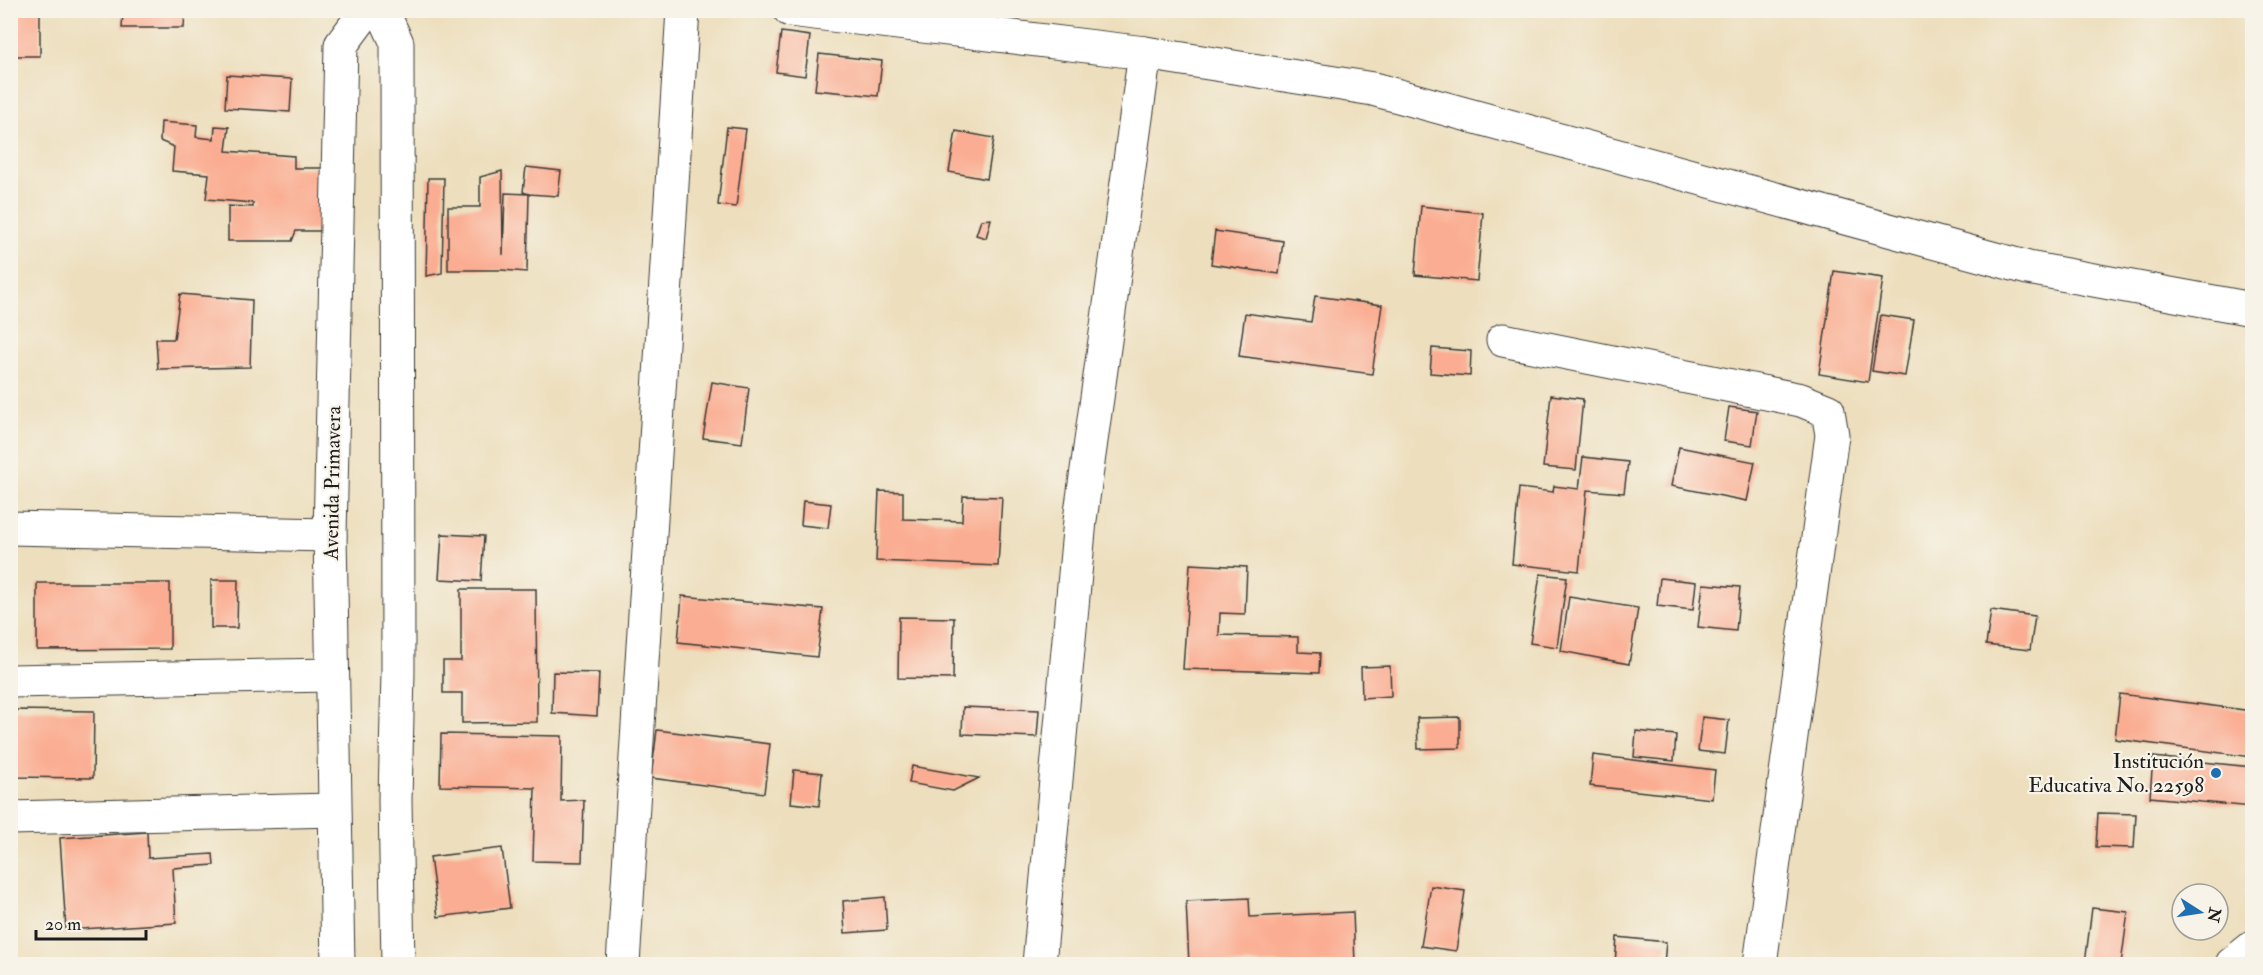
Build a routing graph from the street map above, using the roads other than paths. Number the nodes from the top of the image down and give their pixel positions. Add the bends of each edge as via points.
1 (367, 10) edge
2 (382, 10) edge
3 (683, 10) edge
4 (790, 10) edge
5 (1145, 53) junction
6 (2253, 309) edge
7 (1503, 340) dead end
8 (10, 528) edge
9 (330, 535) junction
10 (332, 675) junction
11 (10, 681) edge
12 (333, 810) junction
13 (10, 818) edge
14 (2253, 948) edge
15 (338, 964) edge
16 (398, 964) edge
17 (623, 964) edge
18 (1039, 964) edge
19 (1760, 964) edge
20 (2232, 964) edge

1 - 9 street, Avenida Primavera via 341,45
2 - 16 street via 397,43
3 - 17 street
4 - 5 street
5 - 6 street via 1373,89 2028,268
5 - 18 street via 1080,520
7 - 19 street via 1801,400 1828,411 1832,435
8 - 9 street
9 - 10 street, Avenida Primavera
10 - 11 street
10 - 12 street, Avenida Primavera
12 - 13 street
12 - 15 street, Avenida Primavera
14 - 20 street

